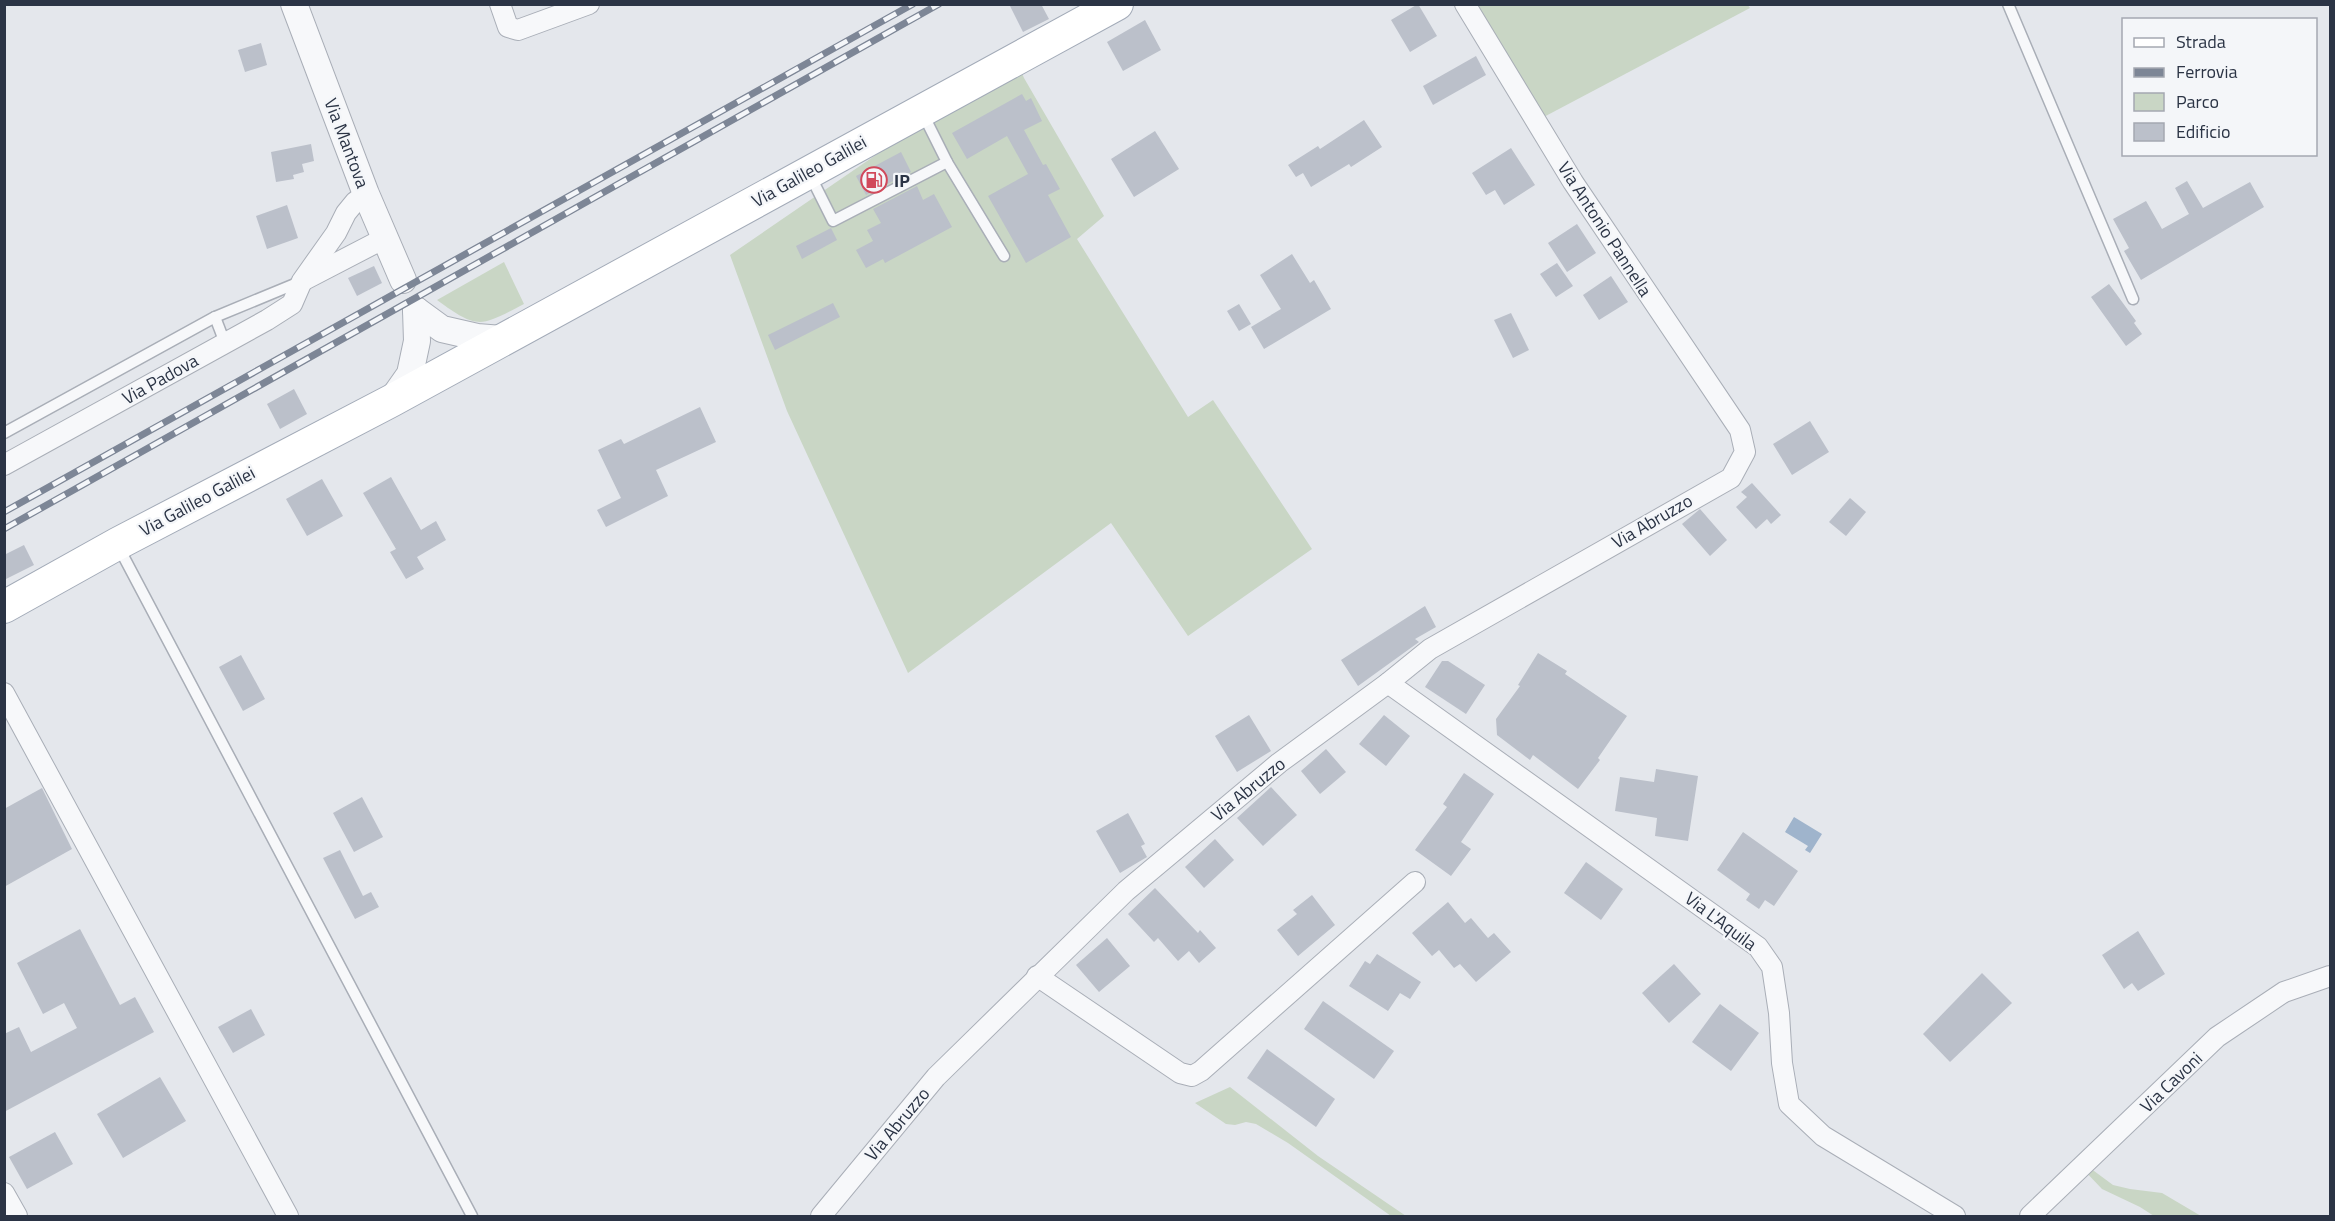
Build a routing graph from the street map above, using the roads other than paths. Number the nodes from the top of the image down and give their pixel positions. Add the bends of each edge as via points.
1 (294, 4) edge
2 (500, 4) edge
3 (589, 4) edge
4 (1117, 4) edge
5 (1465, 4) edge
6 (2008, 4) edge
7 (921, 111) junction
8 (947, 162) junction
9 (808, 172) junction
10 (366, 194) junction
11 (385, 238) junction
12 (1004, 256) dead end
13 (404, 280) dead end
14 (302, 281) junction
15 (2133, 299) dead end
16 (215, 317) junction
17 (442, 329) junction
18 (502, 339) junction
19 (417, 342) junction
20 (225, 343) junction
21 (444, 370) junction
22 (391, 400) junction
23 (4, 433) edge
24 (1744, 452) joint
25 (4, 465) edge
26 (117, 544) junction
27 (4, 607) edge
28 (1388, 683) junction
29 (4, 693) edge
30 (1415, 882) dead end
31 (1037, 976) junction
32 (2331, 976) edge
33 (4, 1193) edge
34 (17, 1216) edge
35 (288, 1216) edge
36 (472, 1216) edge
37 (821, 1216) edge
38 (1955, 1216) edge
39 (2030, 1216) edge

1 - 10 street, Via Mantova
2 - 3 street via 508,27 518,30
4 - 7 main road, Via Galileo Galilei
5 - 24 street, Via Antonio Pannella via 1574,182 1740,430
6 - 15 lane
7 - 8 lane
7 - 9 main road, Via Galileo Galilei
8 - 9 lane via 833,221
8 - 12 lane
9 - 18 main road, Via Galileo Galilei
10 - 11 street, Via Mantova
10 - 14 street, Via Padova via 346,213
11 - 13 street, Via Mantova
11 - 14 street
14 - 16 lane
14 - 20 street, Via Padova via 292,304
16 - 20 lane
16 - 23 lane
17 - 18 street
17 - 19 street via 416,310
17 - 21 street
18 - 21 main road, Via Galileo Galilei
19 - 21 street
19 - 22 street via 410,374
20 - 25 street, Via Padova
21 - 22 main road, Via Galileo Galilei
22 - 26 main road, Via Galileo Galilei
24 - 28 street, Via Abruzzo via 1731,477 1430,649
26 - 27 main road, Via Galileo Galilei
26 - 36 lane
28 - 31 street, Via Abruzzo via 1279,763 1189,838 1126,891
28 - 38 street, Via L'Aquila via 1758,947 1772,967 1789,1104 1823,1136
29 - 35 street
30 - 31 street via 1192,1076 1180,1073
31 - 37 street, Via Abruzzo via 936,1077
32 - 39 street, Via Cavoni via 2284,992 2217,1037
33 - 34 street

